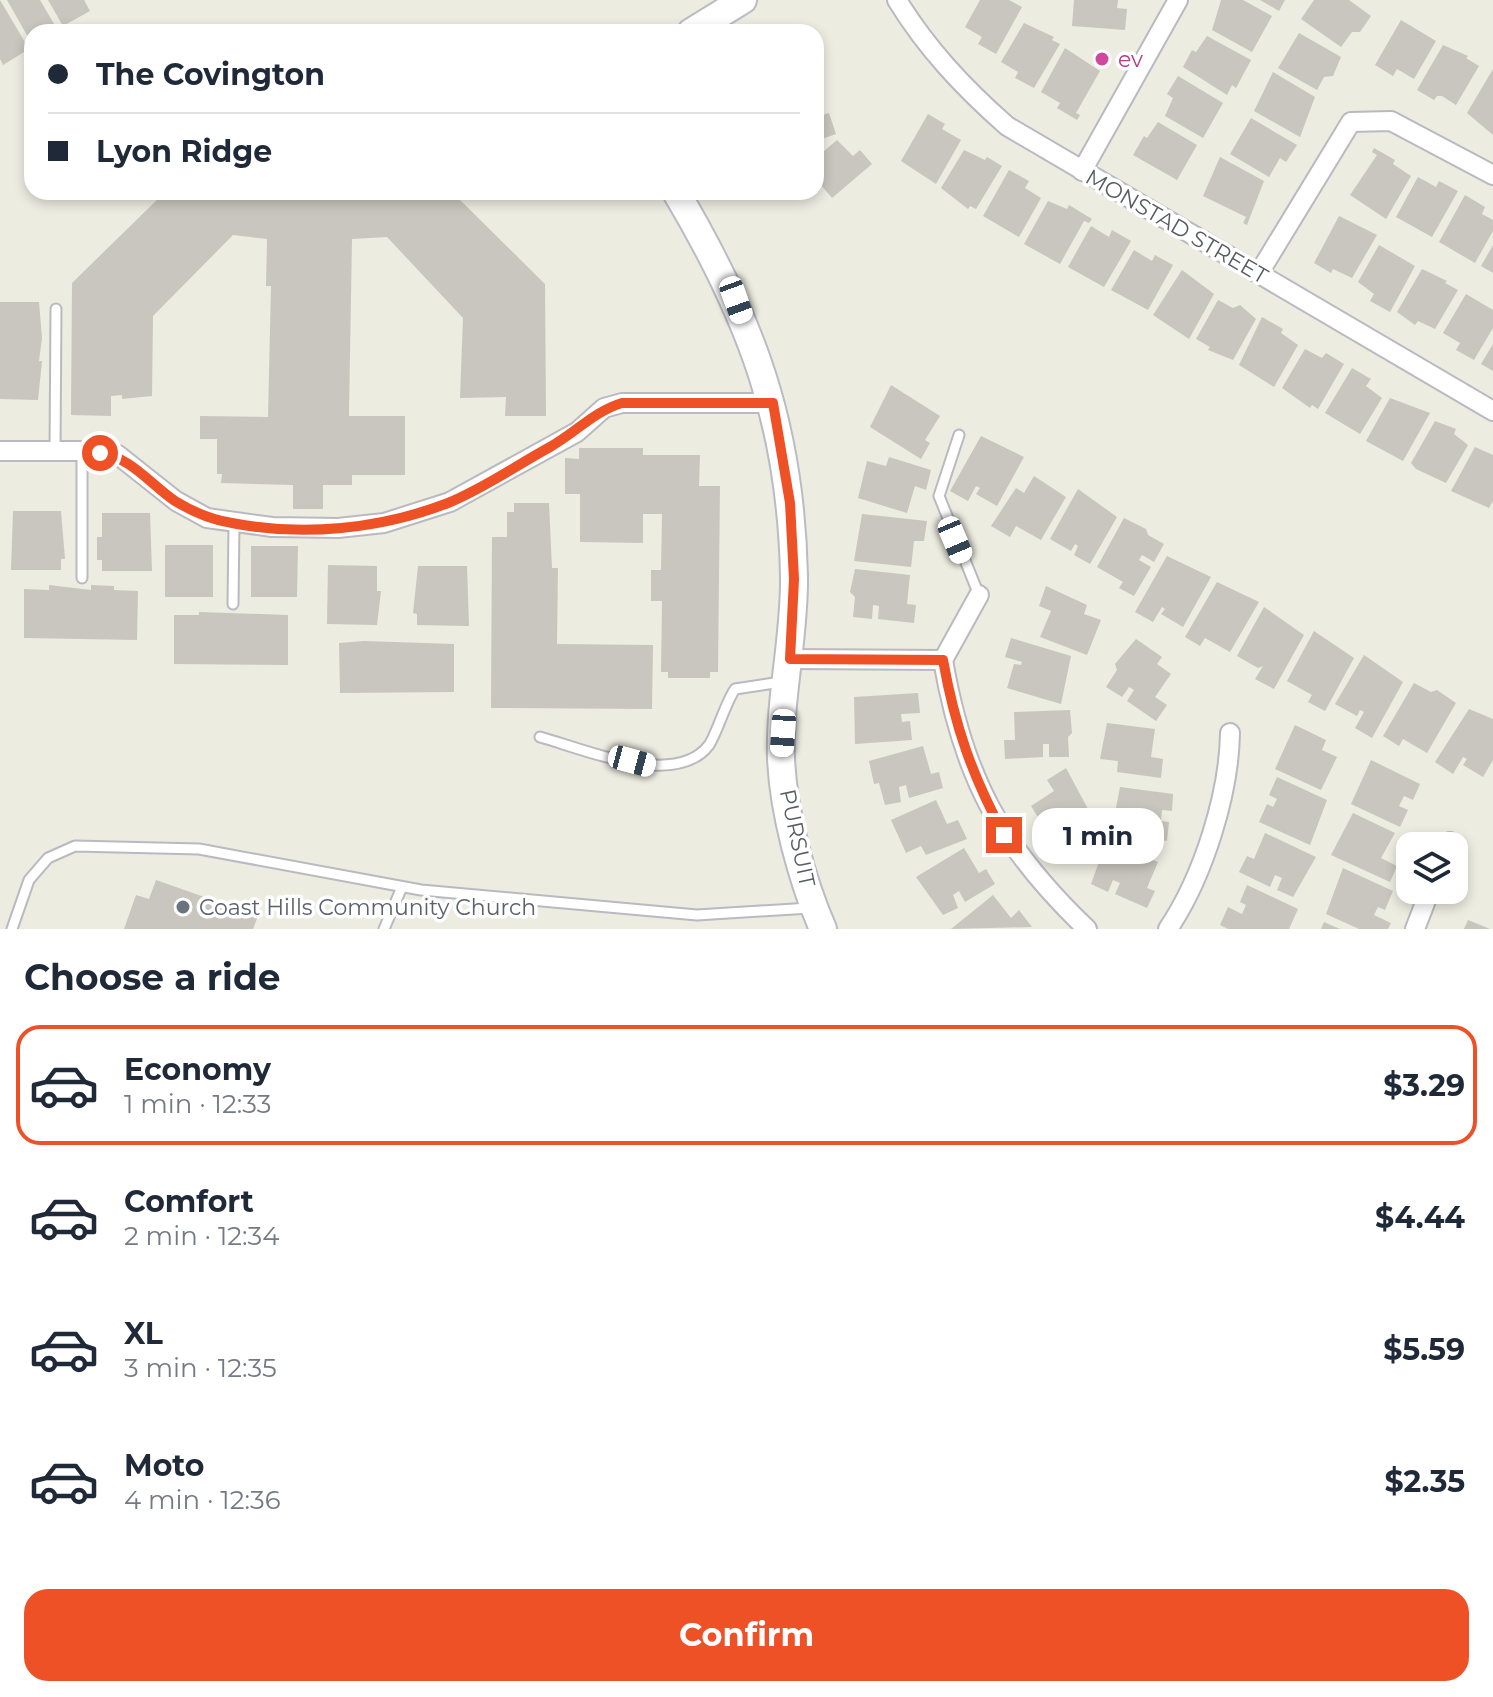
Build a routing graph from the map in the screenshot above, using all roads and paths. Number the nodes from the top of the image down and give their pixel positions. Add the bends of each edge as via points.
1 (743, 0) edge
2 (897, 0) edge
3 (1178, 0) edge
4 (704, 24) edge
5 (1082, 171) junction
6 (1493, 175) edge
7 (680, 200) edge
8 (1259, 273) junction
9 (56, 309) dead end
10 (773, 403) junction
11 (1493, 411) edge
12 (959, 435) dead end
13 (0, 451) edge
14 (55, 451) junction
15 (82, 451) junction
16 (234, 524) junction
17 (82, 578) dead end
18 (979, 595) joint
19 (233, 604) dead end
20 (943, 660) junction
21 (789, 670) junction
22 (1230, 733) dead end
23 (540, 737) dead end
24 (402, 887) junction
25 (1425, 904) edge
26 (818, 918) edge
27 (12, 929) edge
28 (384, 929) edge
29 (1087, 929) edge
30 (1168, 929) edge
31 (1415, 929) edge

1 - 4 street
2 - 5 street, MONSTAD STREET via 959,83 1007,126
3 - 5 street
5 - 8 street, MONSTAD STREET
6 - 8 street via 1391,121 1351,122
7 - 10 street, PURSUIT via 736,300
8 - 11 street, MONSTAD STREET
9 - 14 lane
10 - 16 street via 622,403 604,408 577,432 450,502 384,523 338,528
10 - 21 street, PURSUIT via 790,503 794,579
12 - 18 lane via 939,496
13 - 14 street
14 - 15 street
15 - 16 street via 118,455 176,501 207,518
15 - 17 lane
16 - 19 lane
18 - 20 street
20 - 21 street
20 - 29 street via 954,722 973,777 1004,835
21 - 23 lane via 735,689 708,745 681,765 652,767
21 - 26 street, PURSUIT via 781,759 796,845
22 - 30 street via 1229,773 1199,867
24 - 26 lane via 697,915
24 - 27 lane via 199,849 75,846 48,858 29,880
24 - 28 lane
25 - 31 street

